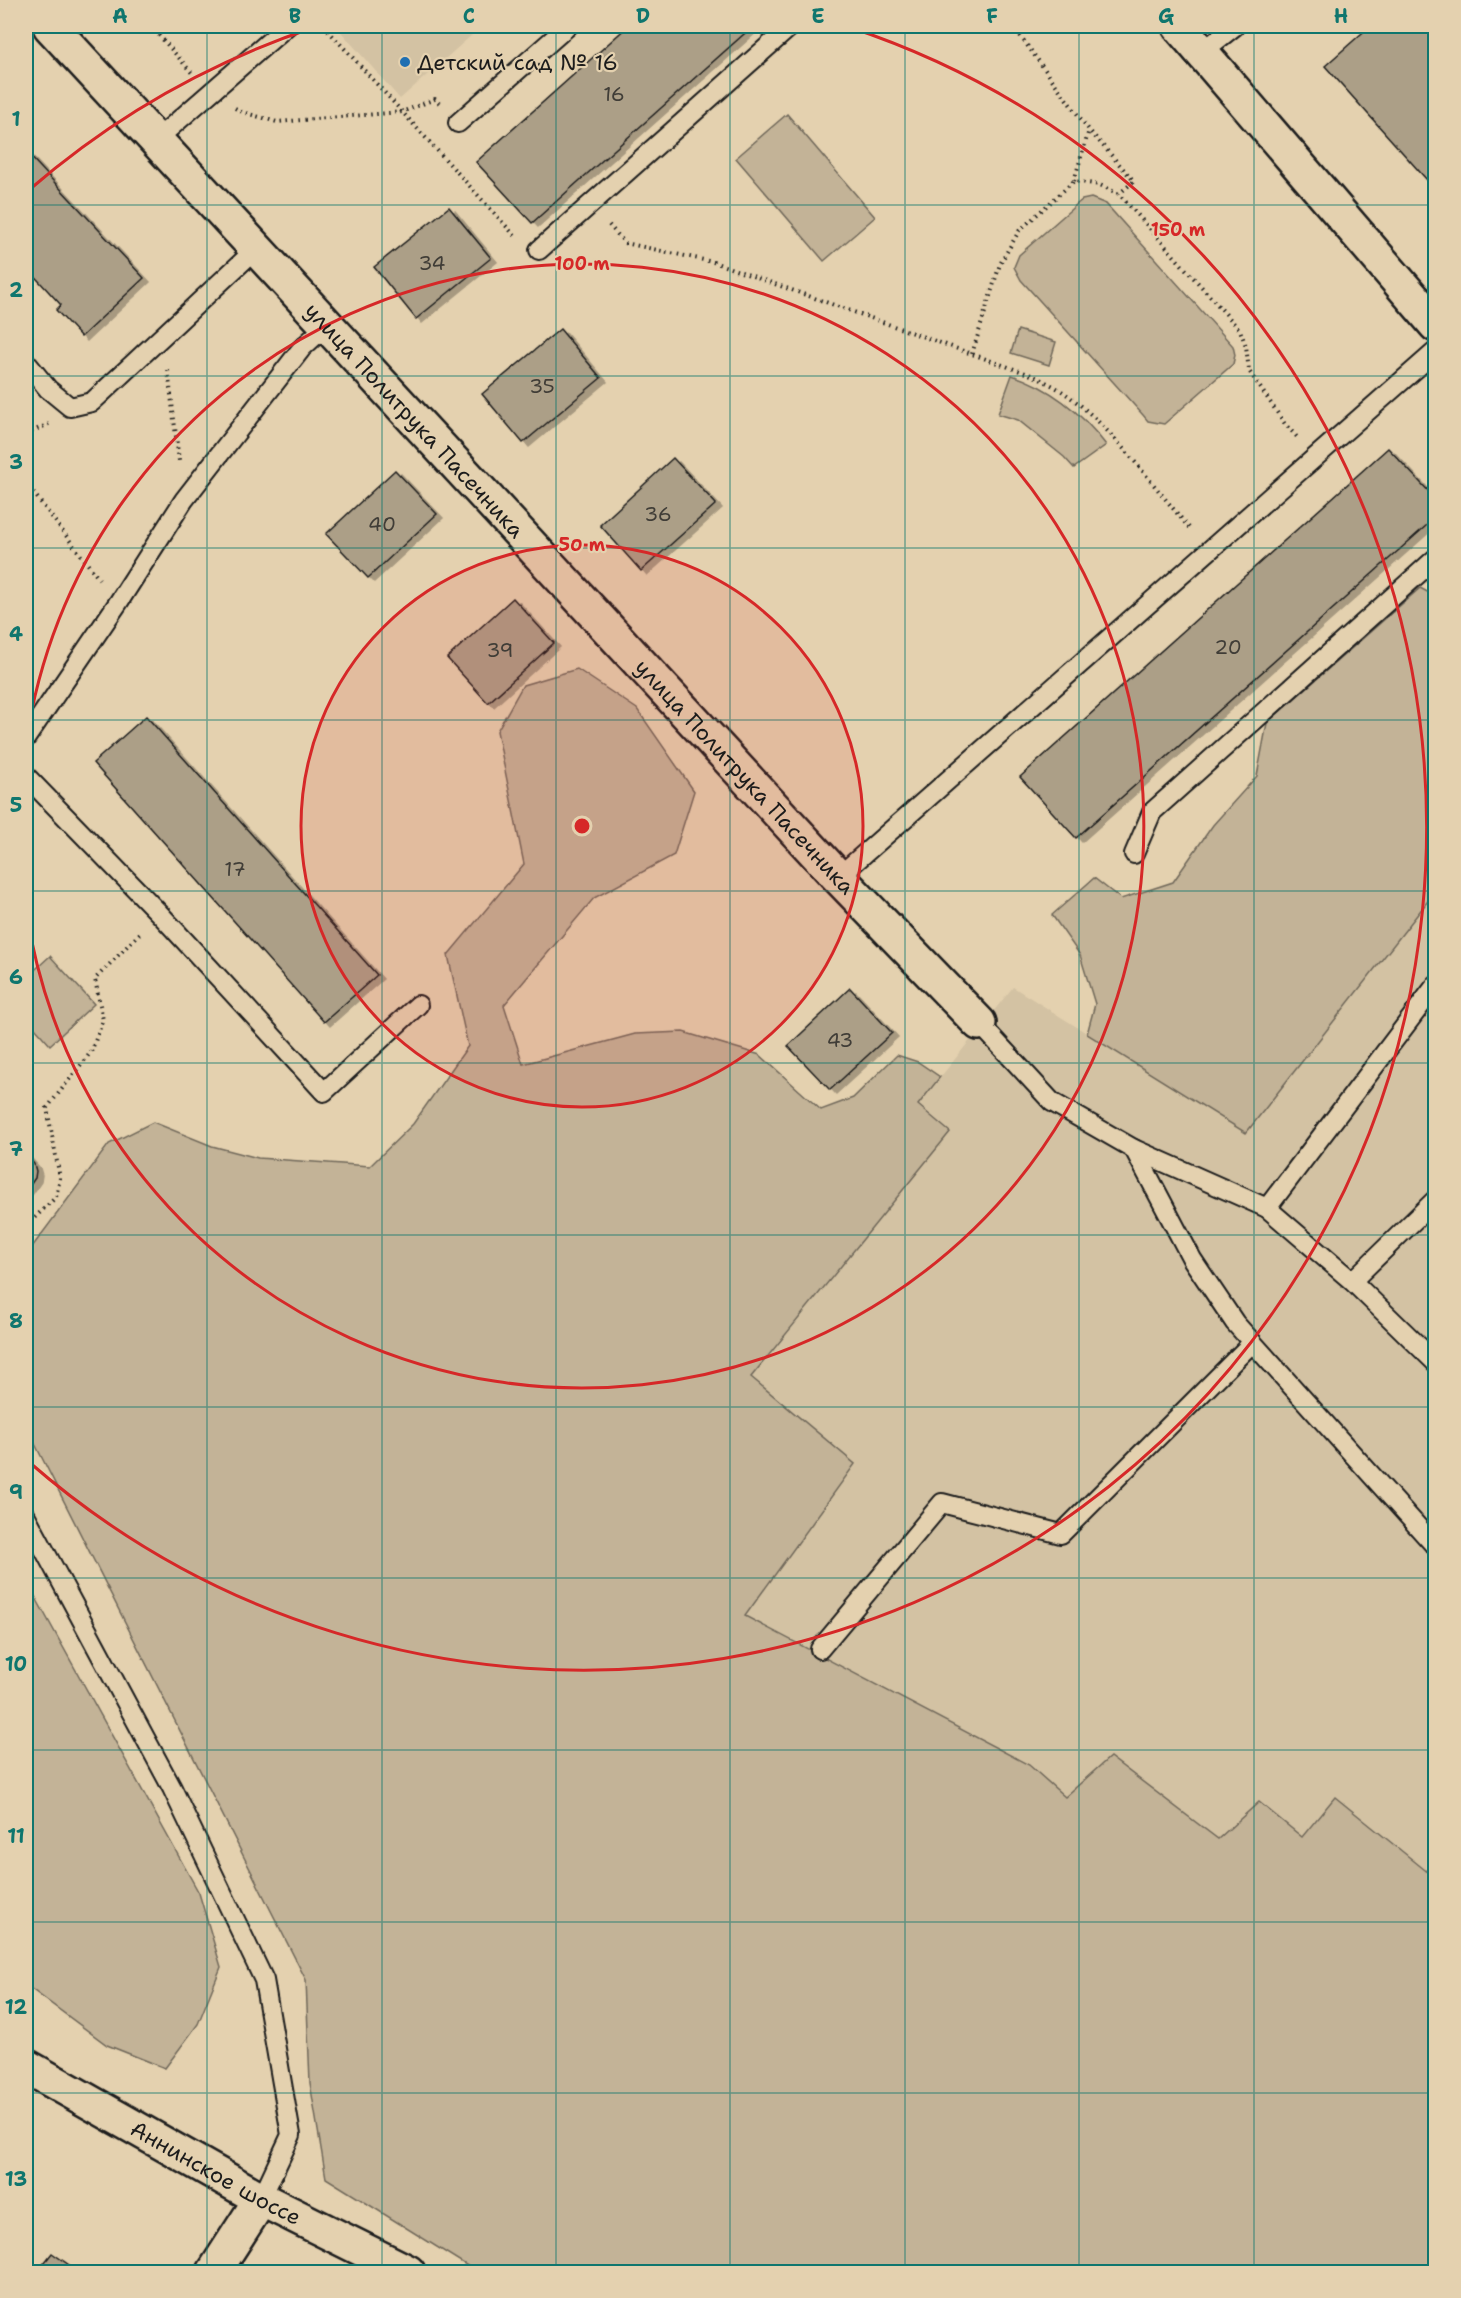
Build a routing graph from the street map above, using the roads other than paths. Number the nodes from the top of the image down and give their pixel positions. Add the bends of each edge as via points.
1 (50, 26) edge
2 (287, 26) edge
3 (568, 26) edge
4 (791, 26) edge
5 (1179, 26) edge
6 (1235, 26) edge
7 (1202, 52) junction
8 (458, 123) road end
9 (156, 140) junction
10 (256, 249) junction
11 (539, 250) road end
12 (327, 325) junction
13 (1436, 325) edge
14 (1436, 351) edge
15 (26, 362) edge
16 (1436, 558) edge
17 (26, 738) edge
18 (26, 776) edge
19 (1134, 854) dead end
20 (838, 877) junction
21 (1436, 986) edge
22 (418, 1005) dead end
23 (980, 1023) joint
24 (1134, 1149) junction
25 (1436, 1199) edge
26 (1267, 1208) junction
27 (1352, 1281) junction
28 (1252, 1343) junction
29 (1436, 1363) edge
30 (26, 1516) edge
31 (1436, 1547) edge
32 (820, 1649) dead end
33 (26, 2066) edge
34 (261, 2199) junction
35 (214, 2272) edge
36 (408, 2272) edge

1 - 9 street, улица Политрука Пасечника
2 - 9 lane
3 - 8 lane
4 - 11 lane
5 - 7 street
6 - 7 lane
7 - 13 street
9 - 10 street, улица Политрука Пасечника
10 - 12 street, улица Политрука Пасечника
10 - 15 lane via 92,402 70,407 48,389
12 - 17 lane via 302,348 184,500
12 - 20 street, улица Политрука Пасечника
14 - 20 lane
16 - 19 lane via 1152,812
18 - 22 lane via 324,1092
20 - 23 street, улица Политрука Пасечника
21 - 26 lane
23 - 24 lane via 1052,1102
24 - 26 lane
24 - 28 lane via 1192,1259
25 - 27 lane
26 - 27 lane
27 - 29 lane
28 - 31 lane
28 - 32 lane via 1061,1534 942,1503
30 - 34 lane via 172,1788 264,1980 291,2136
33 - 34 street, Аннинское шоссе
34 - 35 street
34 - 36 street, Аннинское шоссе

